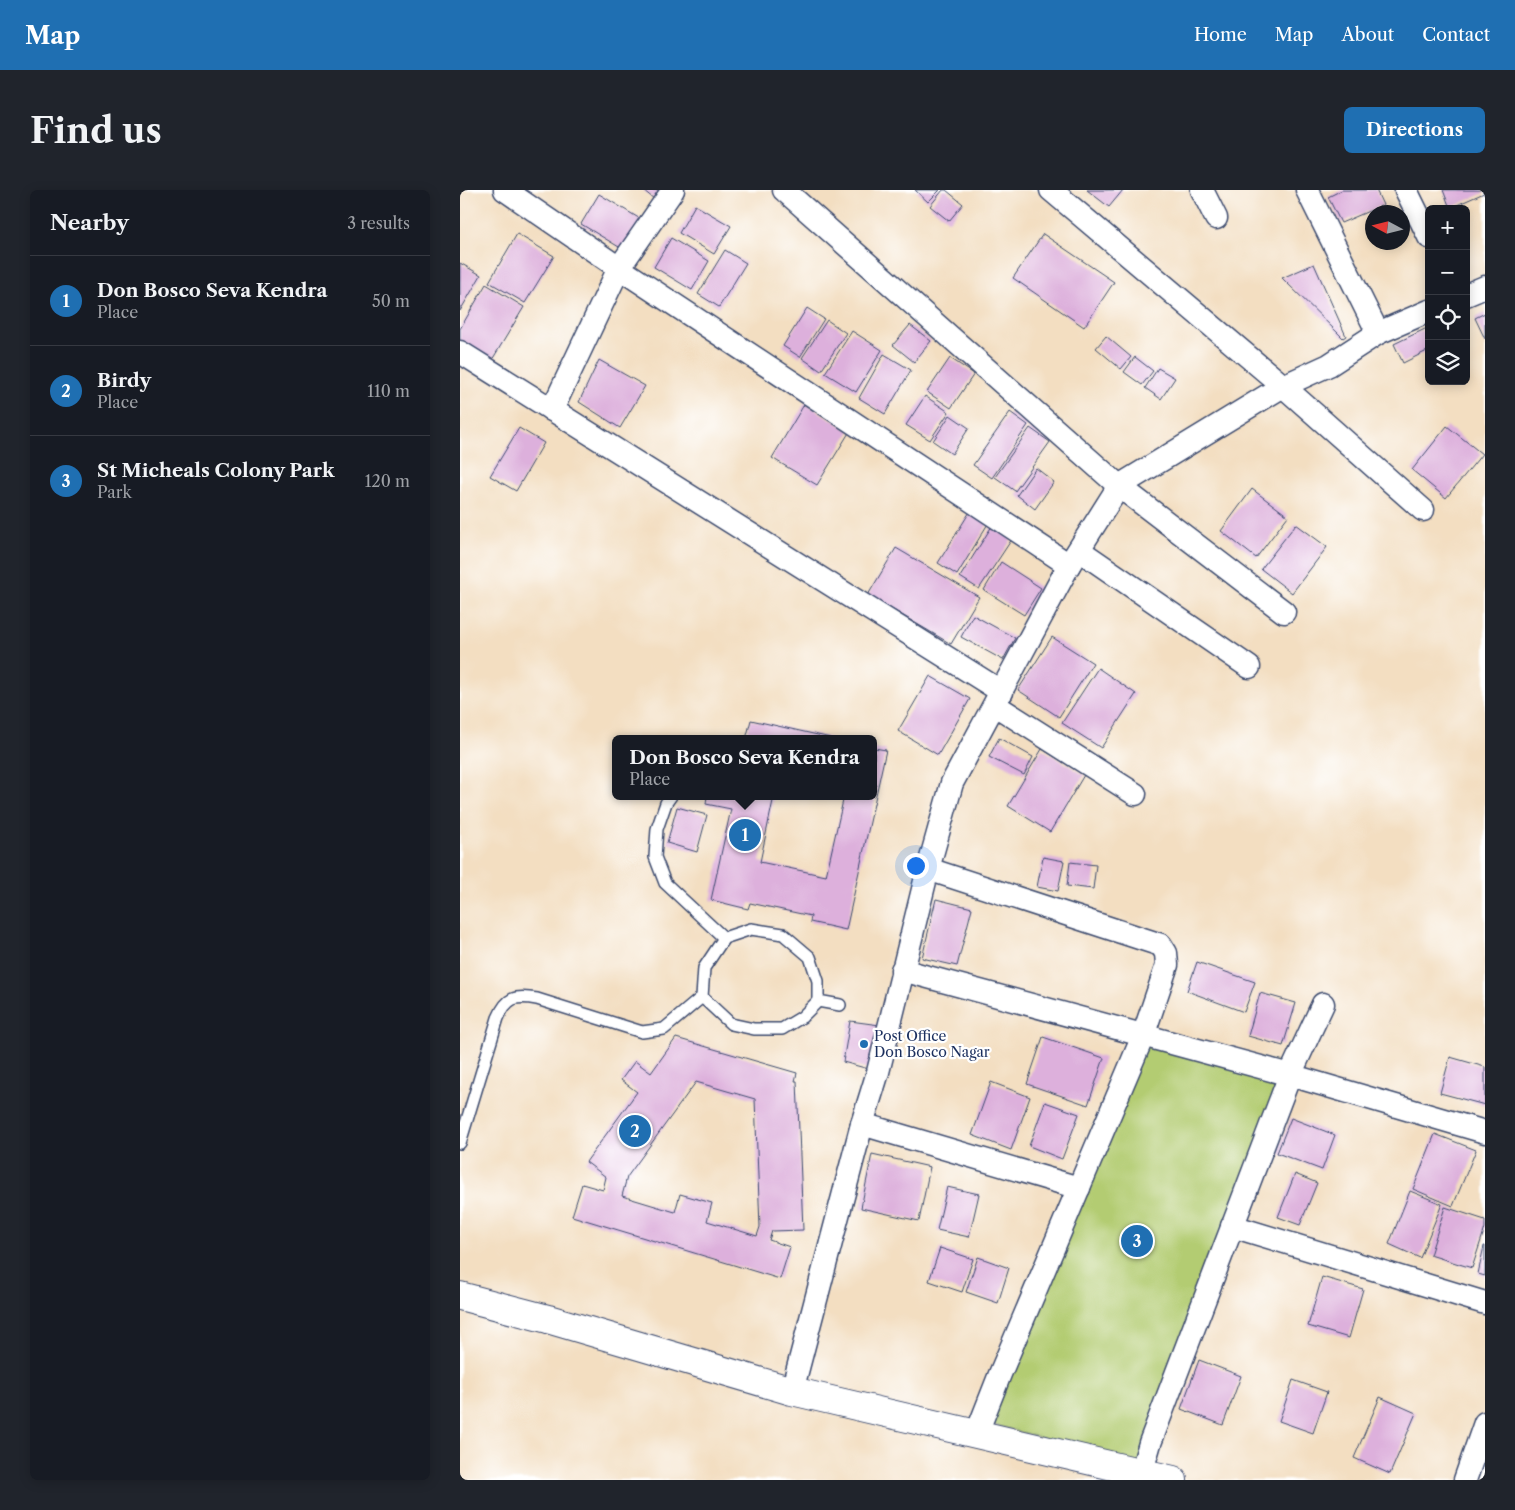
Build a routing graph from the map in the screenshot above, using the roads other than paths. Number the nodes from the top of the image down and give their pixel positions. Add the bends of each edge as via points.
1 (505, 190) edge
2 (673, 190) edge
3 (784, 190) edge
4 (1051, 190) edge
5 (1202, 190) edge
6 (1307, 190) edge
7 (1406, 190) edge
8 (1216, 218) dead end
9 (1425, 230) edge
10 (619, 268) junction
11 (1485, 287) edge
12 (1468, 295) edge
13 (1425, 314) edge
14 (1378, 333) junction
15 (460, 352) edge
16 (1283, 386) junction
17 (552, 410) junction
18 (1119, 486) junction
19 (1423, 510) dead end
20 (1074, 558) junction
21 (1284, 612) dead end
22 (1249, 667) dead end
23 (998, 699) junction
24 (1135, 794) dead end
25 (668, 800) edge
26 (928, 869) junction
27 (724, 938) junction
28 (902, 970) junction
29 (702, 997) junction
30 (818, 1001) junction
31 (1323, 1004) dead end
32 (840, 1005) dead end
33 (1144, 1036) junction
34 (1290, 1075) junction
35 (862, 1124) junction
36 (1485, 1132) edge
37 (460, 1143) edge
38 (1079, 1188) junction
39 (1232, 1226) junction
40 (460, 1296) edge
41 (1485, 1303) edge
42 (792, 1391) junction
43 (1485, 1422) edge
44 (976, 1435) junction
45 (1140, 1474) junction
46 (1173, 1480) edge
47 (1465, 1480) edge

1 - 10 street
2 - 10 street
3 - 18 street
4 - 16 street
5 - 8 street
6 - 14 street
7 - 9 street
10 - 17 street
10 - 20 street
11 - 12 street
13 - 14 street
14 - 16 street via 1329,365
15 - 17 street
16 - 18 street
16 - 19 street
17 - 23 street
18 - 20 street
18 - 21 street
20 - 22 street
20 - 23 street
23 - 24 street
23 - 26 street via 952,783
25 - 27 lane via 657,829 656,857 665,883
26 - 28 street
26 - 33 street via 1161,945 1167,965
27 - 29 lane via 704,968
27 - 30 lane via 751,929 783,934 810,957 818,981
28 - 33 street
28 - 35 street
29 - 30 lane via 731,1024 754,1029 782,1029 802,1017
29 - 37 lane via 664,1029 642,1032 537,999 513,998 498,1018
30 - 32 lane
31 - 34 street
33 - 34 street
33 - 38 street
34 - 36 street
34 - 39 street
35 - 38 street
35 - 42 street
38 - 44 street
39 - 41 street
39 - 45 street
40 - 42 main road
42 - 44 main road
43 - 47 street
44 - 45 main road
45 - 46 main road

